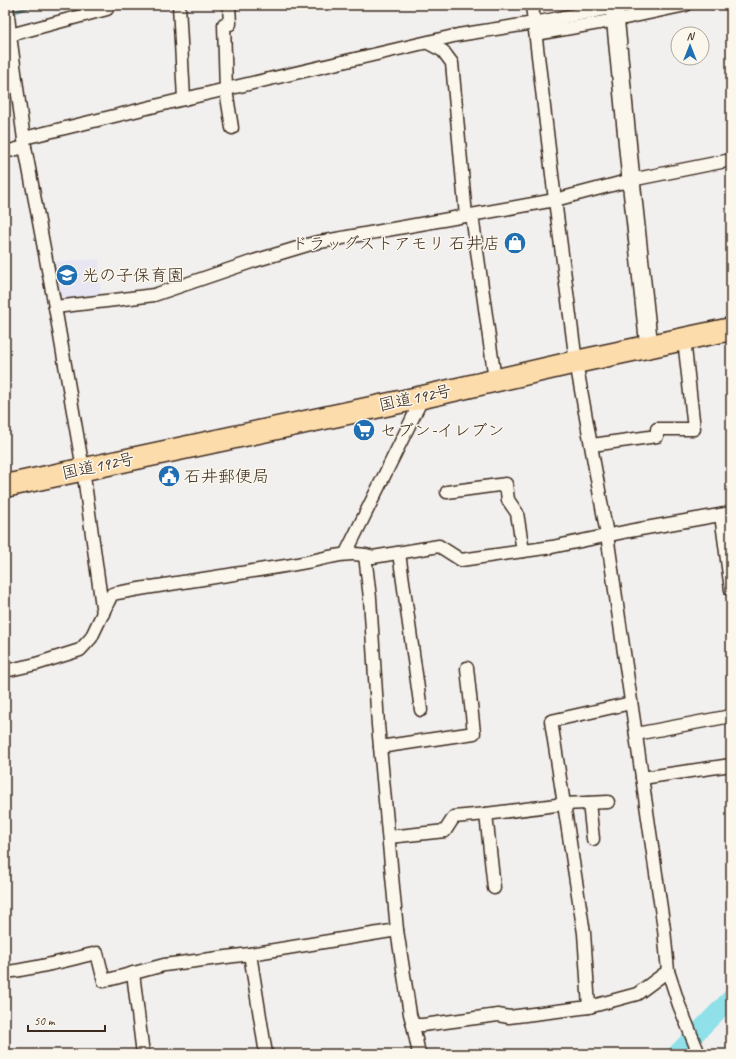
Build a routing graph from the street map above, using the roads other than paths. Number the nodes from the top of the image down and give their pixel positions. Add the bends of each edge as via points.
1 (179, 5) edge
2 (229, 5) edge
3 (532, 5) edge
4 (686, 5) edge
5 (107, 8) dead end
6 (615, 11) edge
7 (8, 12) edge
8 (535, 28) junction
9 (10, 35) junction
10 (428, 43) junction
11 (226, 90) junction
12 (184, 99) junction
13 (232, 128) dead end
14 (25, 143) junction
15 (5, 152) edge
16 (731, 160) edge
17 (631, 180) junction
18 (555, 200) junction
19 (469, 216) junction
20 (55, 307) junction
21 (731, 329) edge
22 (684, 339) junction
23 (649, 347) junction
24 (576, 362) junction
25 (495, 380) junction
26 (423, 397) junction
27 (592, 445) junction
28 (83, 469) junction
29 (5, 486) edge
30 (447, 492) dead end
31 (726, 514) edge
32 (607, 535) junction
33 (523, 551) junction
34 (399, 553) junction
35 (346, 554) junction
36 (365, 555) junction
37 (731, 590) edge
38 (103, 614) junction
39 (467, 668) dead end
40 (5, 671) edge
41 (631, 703) junction
42 (421, 710) dead end
43 (731, 716) edge
44 (636, 734) junction
45 (380, 747) junction
46 (731, 765) edge
47 (642, 778) junction
48 (608, 802) dead end
49 (589, 803) junction
50 (564, 804) junction
51 (486, 814) junction
52 (389, 837) junction
53 (593, 839) dead end
54 (494, 888) dead end
55 (397, 930) junction
56 (250, 954) junction
57 (668, 971) junction
58 (5, 972) edge
59 (133, 973) junction
60 (589, 1007) junction
61 (413, 1025) junction
62 (143, 1054) edge
63 (266, 1054) edge
64 (420, 1054) edge
65 (699, 1054) edge

1 - 12 street
2 - 11 street via 230,24 224,24
3 - 8 street
4 - 6 street
5 - 9 street
6 - 8 street
6 - 17 street
7 - 9 street
8 - 10 street via 458,35
8 - 18 street
9 - 14 street
10 - 11 street
10 - 19 street via 443,51 452,62
11 - 12 street
11 - 13 street
12 - 14 street
14 - 15 street
14 - 20 street
16 - 17 street
17 - 18 street
17 - 23 street
18 - 19 street
18 - 24 street
19 - 20 street via 314,243 154,294
19 - 25 street
20 - 28 street
21 - 22 highway, 国道192号
22 - 23 highway, 国道192号
22 - 27 street via 694,429 657,429 657,436
23 - 24 highway, 国道192号
24 - 25 highway, 国道192号
24 - 27 street
25 - 26 highway, 国道192号
26 - 28 highway, 国道192号
26 - 35 street
27 - 32 street
28 - 29 highway, 国道192号
28 - 38 street
30 - 33 street via 506,484 508,500 517,513
31 - 32 street
31 - 37 street
32 - 33 street
32 - 41 street
33 - 34 street via 461,560 439,546
34 - 36 street via 373,557
34 - 42 street
35 - 36 street
35 - 38 street via 112,594
36 - 45 street
38 - 40 street via 91,638 80,650
39 - 45 street via 474,733
41 - 44 street
41 - 50 street via 551,721
43 - 44 street
44 - 47 street
45 - 52 street
46 - 47 street
47 - 57 street
48 - 49 street
49 - 50 street
49 - 53 street
50 - 51 street
50 - 60 street via 584,933
51 - 52 street via 454,817 445,831
51 - 54 street
52 - 55 street
55 - 56 street
55 - 61 street
56 - 59 street via 164,965
56 - 63 street
57 - 60 street via 637,994
57 - 65 street
58 - 59 street via 97,953 104,981
59 - 62 street
60 - 61 street via 509,1017 498,1014
61 - 64 street

